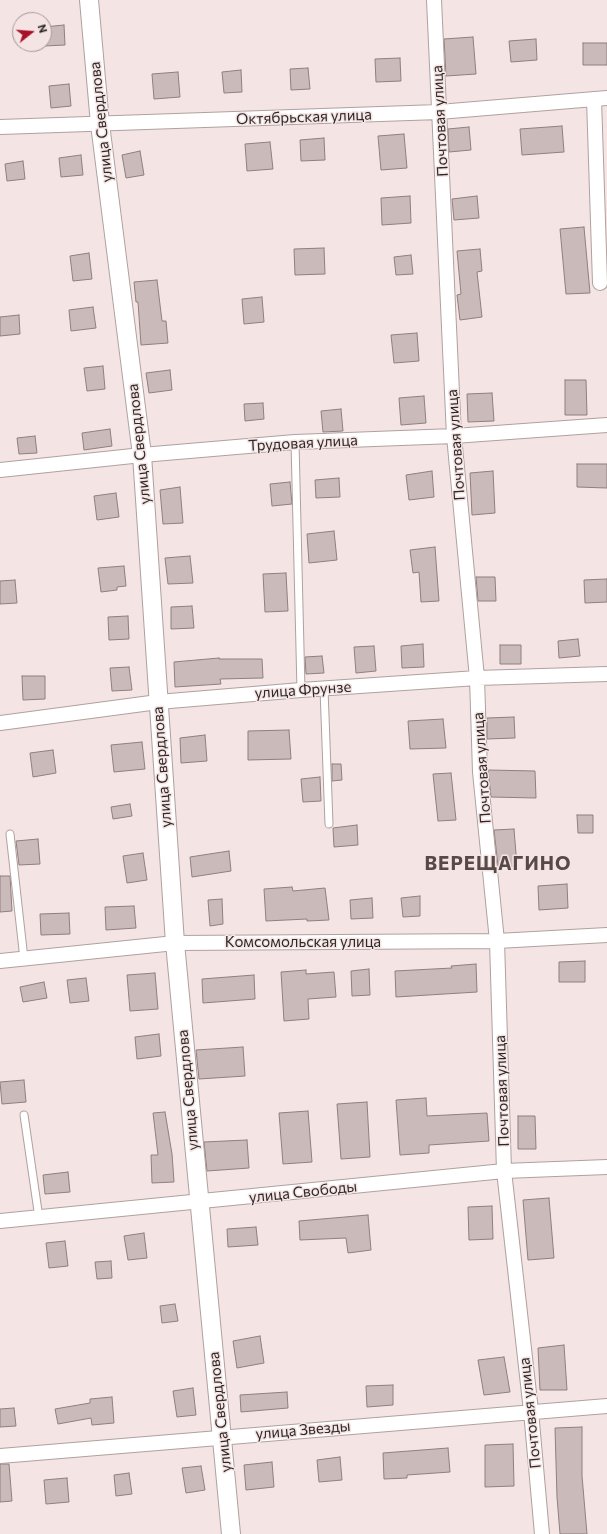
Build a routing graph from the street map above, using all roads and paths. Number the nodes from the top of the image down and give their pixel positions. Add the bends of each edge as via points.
1 (89, 0) edge
2 (434, 0) edge
3 (601, 99) edge
4 (439, 112) junction
5 (100, 124) junction
6 (0, 127) edge
7 (600, 283) dead end
8 (607, 425) edge
9 (454, 436) junction
10 (295, 442) junction
11 (142, 455) junction
12 (0, 470) edge
13 (607, 674) edge
14 (477, 678) junction
15 (324, 689) junction
16 (301, 690) junction
17 (158, 702) junction
18 (0, 723) edge
19 (328, 824) dead end
20 (10, 834) dead end
21 (607, 935) edge
22 (497, 941) junction
23 (175, 943) junction
24 (24, 959) junction
25 (0, 961) edge
26 (24, 1115) dead end
27 (607, 1168) edge
28 (504, 1171) junction
29 (198, 1203) junction
30 (39, 1218) junction
31 (0, 1221) edge
32 (607, 1406) edge
33 (530, 1411) junction
34 (222, 1437) junction
35 (0, 1456) edge
36 (231, 1534) edge
37 (542, 1534) edge

1 - 5 street, улица Свердлова
2 - 4 street, Почтовая улица
3 - 4 street, Октябрьская улица
3 - 7 street
4 - 5 street, Октябрьская улица
4 - 9 street, Почтовая улица
5 - 6 street, Октябрьская улица
5 - 11 street, улица Свердлова
8 - 9 street, Трудовая улица
9 - 10 street, Трудовая улица
9 - 14 street, Почтовая улица
10 - 11 street, Трудовая улица
10 - 16 lane
11 - 12 street, Трудовая улица
11 - 17 street, улица Свердлова
13 - 14 street, улица Фрунзе
14 - 15 street, улица Фрунзе
14 - 22 street, Почтовая улица via 480,772
15 - 16 street, улица Фрунзе
15 - 19 lane
16 - 17 street, улица Фрунзе
17 - 18 street, улица Фрунзе
17 - 23 street, улица Свердлова
20 - 24 lane
21 - 22 street, Комсомольская улица
22 - 23 street, Комсомольская улица
22 - 28 street, Почтовая улица
23 - 24 street, Комсомольская улица
23 - 29 street, улица Свердлова
24 - 25 street, Комсомольская улица
26 - 30 lane
27 - 28 street, улица Свободы
28 - 29 street, улица Свободы
28 - 33 street, Почтовая улица
29 - 30 street, улица Свободы
29 - 34 street, улица Свердлова
30 - 31 street, улица Свободы
32 - 33 street, улица Звезды
33 - 34 street, улица Звезды
33 - 37 street, Почтовая улица
34 - 35 street, улица Звезды
34 - 36 street, улица Свердлова

